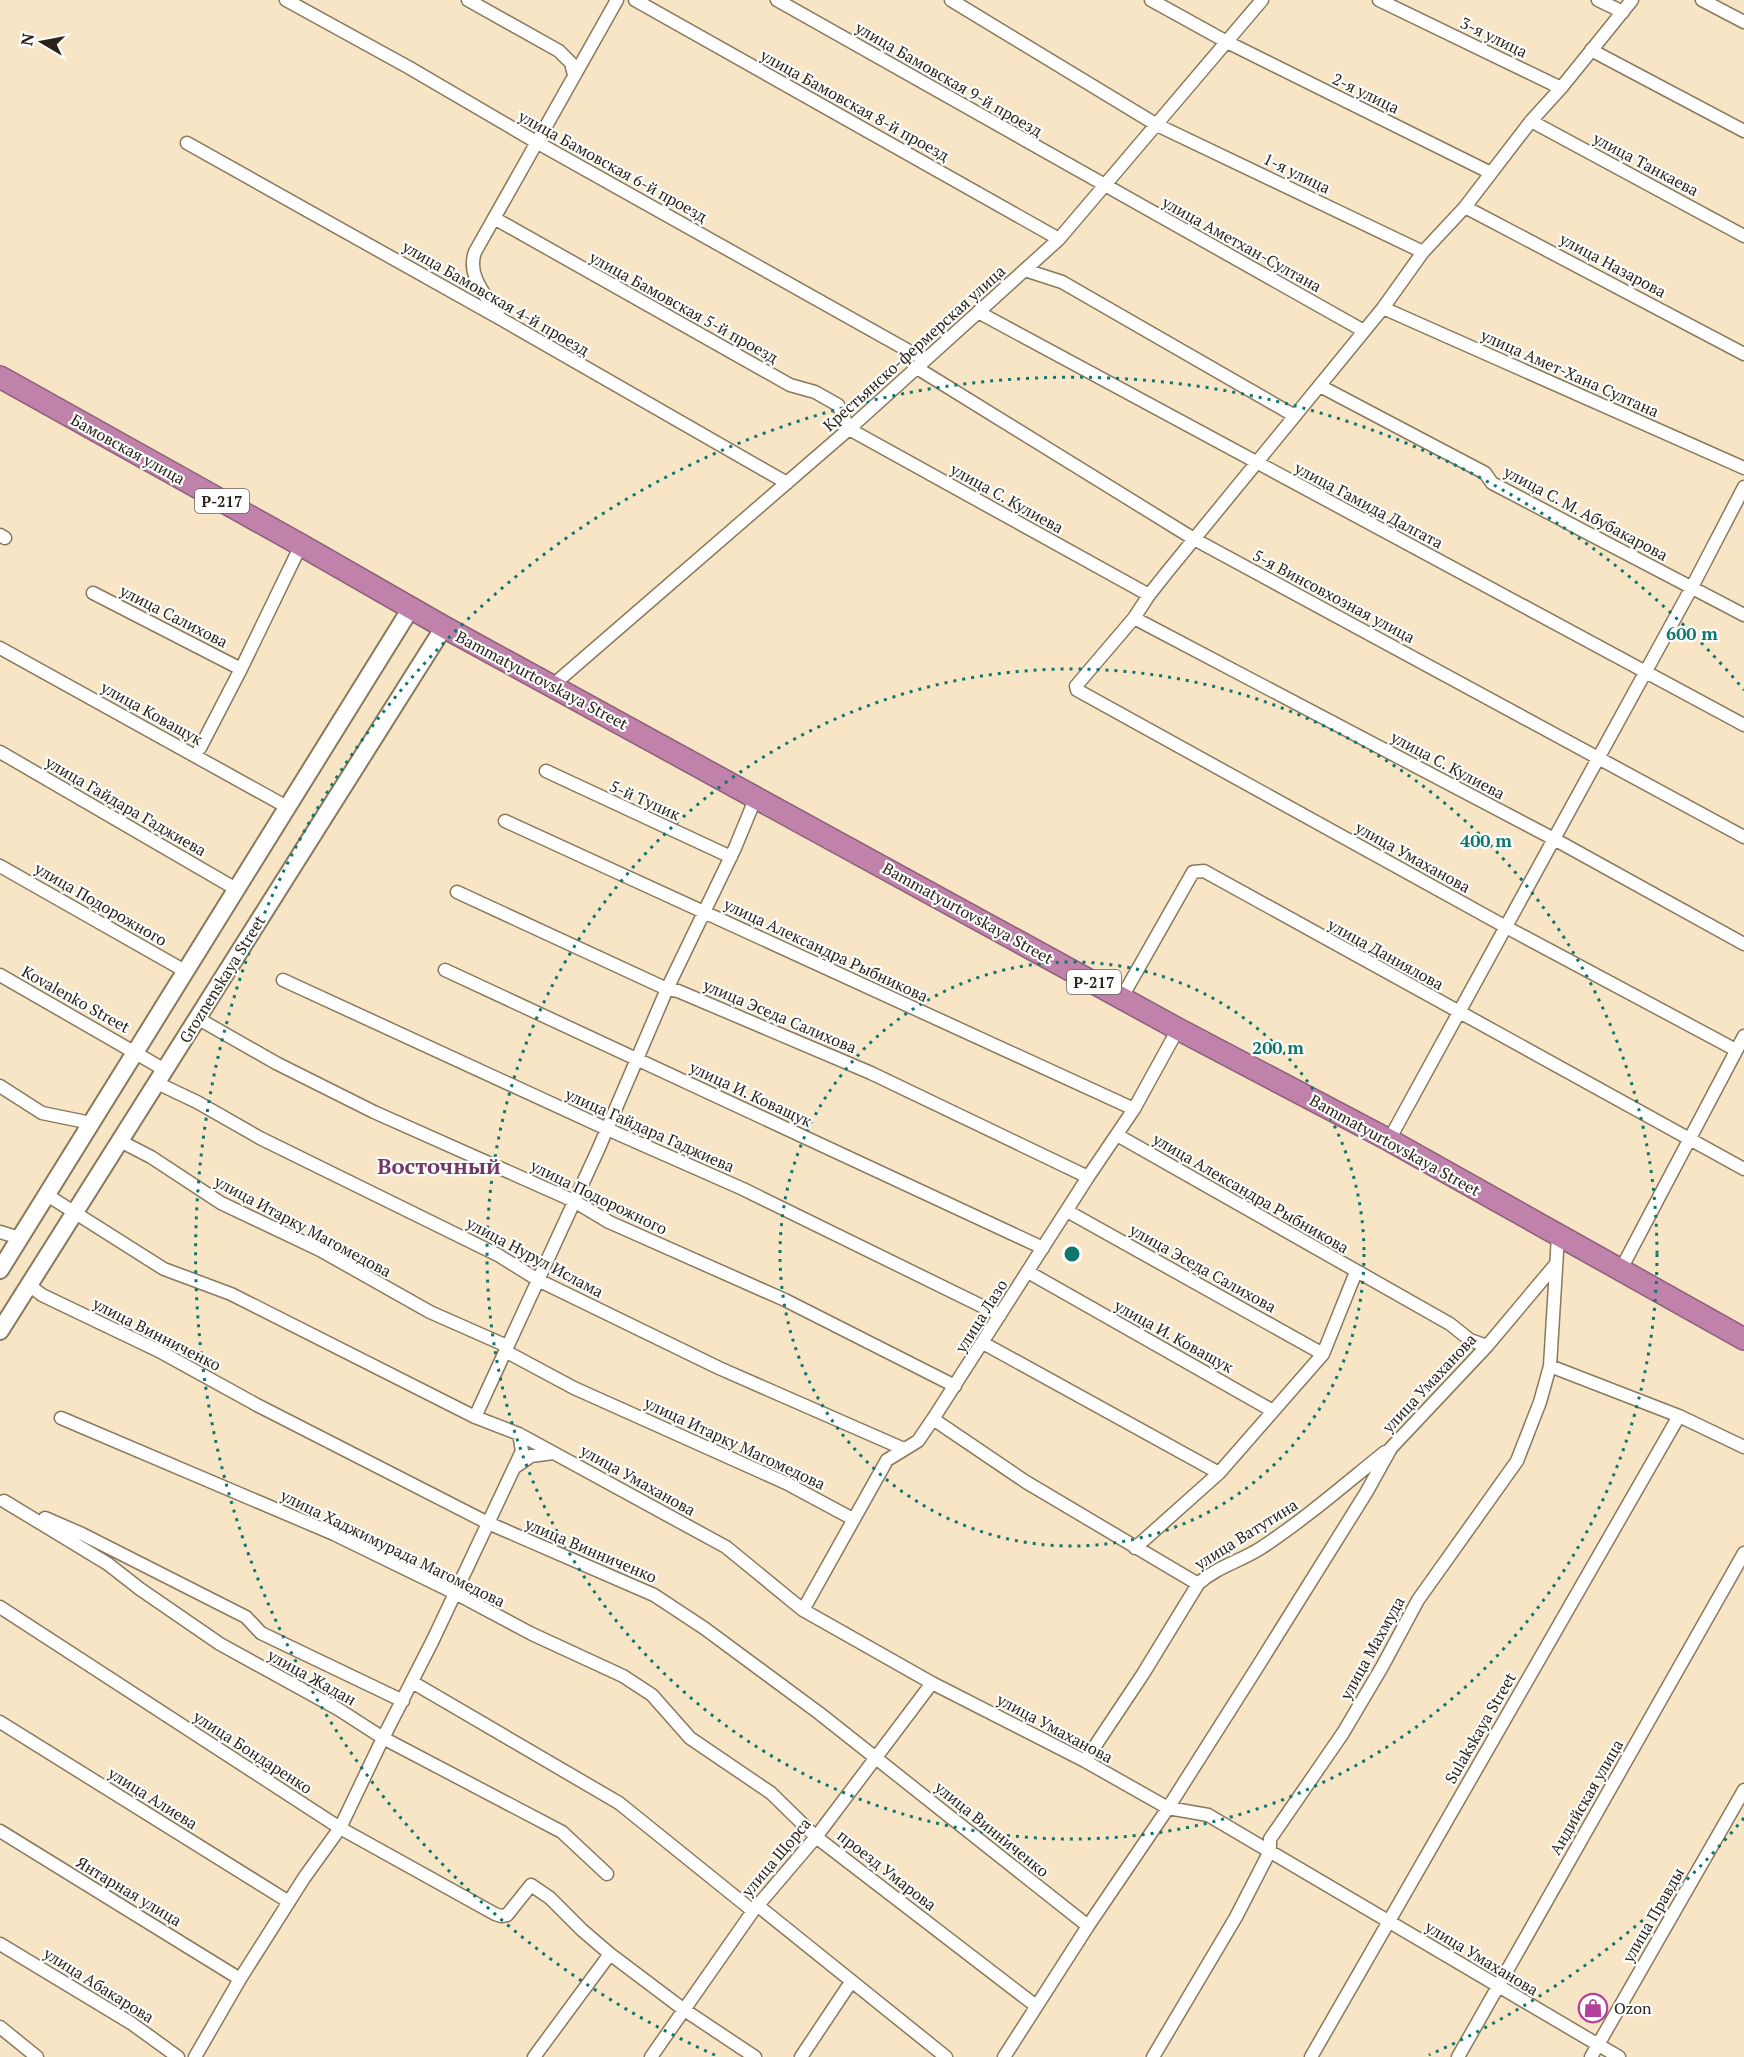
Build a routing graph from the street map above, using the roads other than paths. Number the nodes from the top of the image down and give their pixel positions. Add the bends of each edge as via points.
1 (286, 0) edge
2 (468, 0) edge
3 (617, 0) edge
4 (635, 0) edge
5 (777, 0) edge
6 (951, 0) edge
7 (1151, 0) edge
8 (1262, 0) edge
9 (1379, 0) edge
10 (1598, 0) edge
11 (1632, 0) edge
12 (1702, 0) edge
13 (1623, 12) junction
14 (1744, 22) edge
15 (1227, 42) junction
16 (1591, 50) junction
17 (574, 75) junction
18 (1561, 88) junction
19 (1532, 121) junction
20 (1157, 125) junction
21 (1744, 131) edge
22 (187, 143) dead end
23 (538, 143) junction
24 (1491, 173) junction
25 (1104, 186) junction
26 (1465, 207) junction
27 (494, 218) junction
28 (1744, 236) edge
29 (1059, 238) junction
30 (1423, 252) junction
31 (1025, 270) junction
32 (1383, 308) junction
33 (978, 312) junction
34 (501, 319) junction
35 (1364, 331) junction
36 (1744, 354) edge
37 (921, 364) junction
38 (0, 377) edge
39 (1320, 386) junction
40 (1295, 416) junction
41 (849, 429) junction
42 (1256, 463) junction
43 (1744, 468) edge
44 (787, 483) junction
45 (1744, 487) edge
46 (1194, 539) junction
47 (301, 544) junction
48 (1692, 587) junction
49 (93, 593) dead end
50 (1149, 595) junction
51 (411, 608) junction
52 (1744, 615) edge
53 (1134, 618) junction
54 (444, 627) junction
55 (0, 648) edge
56 (241, 669) junction
57 (1645, 673) junction
58 (553, 686) junction
59 (1744, 725) edge
60 (200, 748) dead end
61 (0, 752) edge
62 (1599, 758) junction
63 (546, 771) dead end
64 (756, 797) junction
65 (287, 807) junction
66 (505, 821) dead end
67 (1744, 837) edge
68 (1554, 839) junction
69 (731, 857) junction
70 (0, 866) edge
71 (236, 889) junction
72 (457, 892) dead end
73 (704, 912) junction
74 (1506, 927) junction
75 (1744, 944) edge
76 (445, 970) dead end
77 (185, 971) junction
78 (0, 975) edge
79 (284, 980) dead end
80 (667, 990) junction
81 (1122, 997) junction
82 (1458, 1013) junction
83 (197, 1018) junction
84 (1178, 1029) junction
85 (1744, 1036) edge
86 (1736, 1050) junction
87 (136, 1052) junction
88 (637, 1059) junction
89 (161, 1076) junction
90 (3, 1092) edge
91 (1134, 1109) junction
92 (91, 1123) junction
93 (607, 1129) junction
94 (1117, 1135) junction
95 (1389, 1140) junction
96 (1689, 1140) junction
97 (120, 1141) junction
98 (1744, 1170) edge
99 (1088, 1177) junction
100 (47, 1195) junction
101 (574, 1201) junction
102 (1067, 1211) junction
103 (75, 1214) junction
104 (0, 1232) edge
105 (1558, 1236) junction
106 (20, 1238) junction
107 (1043, 1248) junction
108 (1555, 1265) junction
109 (0, 1270) edge
110 (1620, 1271) junction
111 (1028, 1272) junction
112 (1356, 1272) junction
113 (538, 1280) junction
114 (29, 1285) junction
115 (1000, 1315) junction
116 (0, 1331) edge
117 (1744, 1340) edge
118 (983, 1343) junction
119 (1487, 1346) junction
120 (506, 1349) junction
121 (1323, 1354) junction
122 (1550, 1366) junction
123 (955, 1386) junction
124 (1273, 1411) junction
125 (475, 1416) junction
126 (1679, 1416) junction
127 (60, 1418) dead end
128 (933, 1419) junction
129 (519, 1434) junction
130 (1744, 1447) edge
131 (1391, 1448) junction
132 (904, 1449) junction
133 (553, 1453) junction
134 (514, 1468) junction
135 (1219, 1473) junction
136 (2, 1500) edge
137 (853, 1518) junction
138 (488, 1523) junction
139 (1135, 1548) junction
140 (1744, 1553) edge
141 (1198, 1584) junction
142 (455, 1593) junction
143 (0, 1607) edge
144 (803, 1610) junction
145 (412, 1682) junction
146 (932, 1683) junction
147 (403, 1701) junction
148 (0, 1722) edge
149 (383, 1738) junction
150 (690, 1738) joint
151 (876, 1758) junction
152 (1085, 1761) junction
153 (1744, 1790) edge
154 (1168, 1808) junction
155 (340, 1828) junction
156 (0, 1832) edge
157 (816, 1837) junction
158 (1270, 1851) junction
159 (607, 1874) dead end
160 (289, 1902) junction
161 (755, 1908) junction
162 (1388, 1921) junction
163 (1088, 1926) junction
164 (0, 1944) edge
165 (610, 1954) junction
166 (240, 1979) junction
167 (851, 1982) junction
168 (1497, 1987) junction
169 (1036, 2006) junction
170 (683, 2009) junction
171 (0, 2027) edge
172 (1598, 2045) junction
173 (37, 2057) edge
174 (178, 2057) edge
175 (195, 2057) edge
176 (534, 2057) edge
177 (651, 2057) edge
178 (755, 2057) edge
179 (801, 2057) edge
180 (946, 2057) edge
181 (1004, 2057) edge
182 (1153, 2057) edge
183 (1311, 2057) edge
184 (1458, 2057) edge
185 (1591, 2057) edge
186 (1619, 2057) edge

1 - 23 street, улица Бамовская 6-й проезд
2 - 17 street via 559,51 571,63
3 - 17 street
4 - 29 street, улица Бамовская 8-й проезд
5 - 25 street, улица Бамовская 9-й проезд
6 - 20 street, 1-я улица
7 - 15 street, 2-я улица
8 - 15 street, Крестьянско-фермерская улица
9 - 18 street, 3-я улица
10 - 13 street
11 - 13 street
12 - 14 street
13 - 16 street
15 - 20 street, Крестьянско-фермерская улица
15 - 24 street, 2-я улица
16 - 18 street
16 - 21 street
17 - 23 street
18 - 19 street
19 - 24 street
19 - 28 street, улица Танкаева
20 - 25 street, Крестьянско-фермерская улица
20 - 30 street, 1-я улица
22 - 34 street, улица Бамовская 4-й проезд
23 - 27 street
23 - 37 street, улица Бамовская 6-й проезд
24 - 26 street
25 - 29 street, Крестьянско-фермерская улица
25 - 35 street, улица Аметхан-Султана
26 - 30 street
26 - 36 street, улица Назарова
27 - 34 street via 471,263 472,272
27 - 41 street, улица Бамовская 5-й проезд via 790,385 823,396 838,405
29 - 31 street, Крестьянско-фермерская улица
30 - 32 street
31 - 33 street, Крестьянско-фермерская улица
31 - 40 street via 1062,282
32 - 35 street
32 - 43 street, улица Амет-Хана Султана
33 - 37 street, Крестьянско-фермерская улица
33 - 42 street, улица Гамида Далгата
34 - 44 street, улица Бамовская 4-й проезд
35 - 39 street
37 - 41 street, Крестьянско-фермерская улица
37 - 46 street, 5-я Винсовхозная улица
38 - 47 highway, Бамовская улица / Р-217
39 - 40 street
39 - 48 street, улица С. М. Абубакарова via 1485,473 1492,483
40 - 42 street
41 - 44 street, Крестьянско-фермерская улица
41 - 50 street, улица С. Кулиева
42 - 46 street
42 - 57 street, улица Гамида Далгата
44 - 58 street, Крестьянско-фермерская улица
45 - 48 street
46 - 50 street
46 - 62 street, 5-я Винсовхозная улица
47 - 51 highway, Бамовская улица / Р-217
47 - 56 street
48 - 52 street, улица С. М. Абубакарова
48 - 57 street
49 - 56 street, улица Салихова
50 - 53 street
51 - 54 highway, Бамовская улица / Р-217
51 - 65 street
53 - 68 street, улица С. Кулиева
53 - 74 street, улица Умаханова via 1076,686 1077,690
54 - 58 highway, Bammatyurtovskaya Street / Р-217
54 - 83 street, Groznenskaya Street
55 - 65 street, улица Коващук
56 - 60 street
57 - 59 street, улица Гамида Далгата
57 - 62 street
58 - 64 highway, Bammatyurtovskaya Street / Р-217
61 - 71 street, улица Гайдара Гаджиева
62 - 67 street, 5-я Винсовхозная улица
62 - 68 street
63 - 69 street, 5-й Тупик
64 - 69 street
64 - 81 highway, Bammatyurtovskaya Street / Р-217
65 - 71 street
66 - 73 street, улица Александра Рыбникова
68 - 74 street
68 - 75 street, улица С. Кулиева
69 - 73 street
70 - 77 street, улица Подорожного
71 - 77 street
72 - 80 street, улица Эседа Салихова
73 - 80 street
73 - 91 street, улица Александра Рыбникова
74 - 82 street
74 - 86 street, улица Умаханова
76 - 88 street, улица И. Коващук
77 - 87 street
78 - 87 street, Kovalenko Street
79 - 93 street, улица Гайдара Гаджиева
80 - 88 street
80 - 99 street, улица Эседа Салихова via 678,991 871,1073
81 - 82 street, улица Даниялова via 1193,872 1204,871
81 - 84 highway, Bammatyurtovskaya Street / Р-217
82 - 95 street
82 - 96 street, улица Даниялова
83 - 89 street, Groznenskaya Street
83 - 101 street, улица Подорожного via 374,1112
84 - 91 street, улица Лазо
84 - 95 highway, Bammatyurtovskaya Street / Р-217
85 - 86 street
86 - 96 street
87 - 89 street, Kovalenko Street
87 - 92 street
88 - 93 street
88 - 107 street, улица И. Коващук
89 - 97 street, Groznenskaya Street
89 - 113 street, улица Нурул Ислама via 260,1138 498,1255
90 - 92 street via 42,1113
91 - 94 street, улица Лазо
92 - 100 street
93 - 101 street
93 - 115 street, улица Гайдара Гаджиева via 742,1189
94 - 99 street, улица Лазо
94 - 112 street, улица Александра Рыбникова
95 - 105 highway, Bammatyurtovskaya Street / Р-217
96 - 98 street, улица Даниялова
96 - 110 street
97 - 103 street, Groznenskaya Street
97 - 120 street, улица Итарку Магомедова via 221,1203 320,1250 430,1312
99 - 102 street, улица Лазо
100 - 103 street, улица Умаханова
100 - 106 street
101 - 113 street
101 - 123 street, улица Подорожного via 609,1222 785,1300
102 - 107 street, улица Лазо
102 - 121 street, улица Эседа Салихова
103 - 114 street, Groznenskaya Street
103 - 125 street, улица Умаханова via 164,1269 231,1294
104 - 106 street
105 - 108 street, улица Махмуда
105 - 110 highway, Bammatyurtovskaya Street / Р-217
106 - 109 street
107 - 111 street, улица Лазо
108 - 119 street, улица Умаханова
108 - 122 street, улица Махмуда
110 - 117 highway, Bammatyurtovskaya Street / Р-217
111 - 115 street, улица Лазо
111 - 124 street, улица И. Коващук
112 - 119 street, улица Александра Рыбникова via 1450,1324 1470,1340
112 - 121 street
113 - 120 street
113 - 132 street, улица Нурул Ислама via 719,1368
114 - 116 street, Groznenskaya Street
114 - 138 street, улица Винниченко
115 - 118 street, улица Лазо
118 - 123 street, улица Лазо
118 - 135 street
119 - 131 street, улица Умаханова
120 - 125 street
120 - 137 street, улица Итарку Магомедова via 574,1388 786,1483
121 - 124 street
122 - 126 street
122 - 158 street, улица Махмуда via 1517,1461 1418,1600 1343,1733 1270,1839
123 - 128 street, улица Лазо
124 - 135 street
125 - 129 street, улица Умаханова
126 - 130 street
126 - 162 street, Sulakskaya Street
127 - 142 street, улица Хаджимурада Магомедова via 334,1534
128 - 132 street, улица Лазо via 918,1441
128 - 139 street via 1026,1482
129 - 133 street, улица Умаханова
129 - 134 street via 522,1451
131 - 141 street, улица Ватутина via 1302,1520 1259,1550
131 - 154 street, улица Умаханова
132 - 137 street, улица Лазо via 887,1460
133 - 134 street via 531,1456
133 - 144 street, улица Умаханова via 726,1547
134 - 138 street
135 - 139 street
136 - 147 street via 82,1534 246,1617 261,1634
136 - 149 street, улица Жадан via 108,1564 220,1644
137 - 144 street, улица Лазо
138 - 142 street
138 - 151 street, улица Винниченко via 654,1595
139 - 141 street
140 - 168 street, Андийская улица
141 - 152 street, улица Ватутина
142 - 145 street
142 - 150 street, улица Хаджимурада Магомедова via 623,1676 652,1695
143 - 155 street, улица Бондаренко
144 - 146 street, улица Умаханова
145 - 147 street
145 - 161 street via 619,1803
146 - 151 street, улица Щорса
146 - 152 street, улица Умаханова
147 - 149 street
148 - 160 street, улица Алиева
149 - 155 street
149 - 159 street, улица Жадан via 562,1832
150 - 157 street, проезд Умарова via 771,1793
151 - 157 street, улица Щорса
151 - 163 street, улица Винниченко
152 - 154 street, улица Умаханова
153 - 172 street, улица Правды
154 - 158 street, улица Умаханова via 1208,1815
154 - 163 street, улица Умаханова
155 - 160 street
155 - 165 street, улица Бондаренко via 501,1916 507,1915 531,1885
156 - 166 street, Янтарная улица
157 - 161 street, улица Щорса
157 - 169 street, проезд Умарова
158 - 162 street, улица Умаханова
158 - 182 street, улица Махмуда via 1236,1917
160 - 166 street
161 - 167 street
161 - 170 street, улица Щорса
162 - 168 street, улица Умаханова
162 - 183 street, Sulakskaya Street
163 - 169 street, улица Умаханова
164 - 174 street, улица Абакарова via 131,2023
165 - 170 street
165 - 176 street
166 - 175 street
167 - 179 street
167 - 180 street
168 - 172 street, улица Умаханова
168 - 184 street, Андийская улица
169 - 181 street, улица Умаханова
170 - 177 street, улица Щорса
170 - 178 street
171 - 173 street
172 - 185 street, улица Правды
172 - 186 street, улица Умаханова

